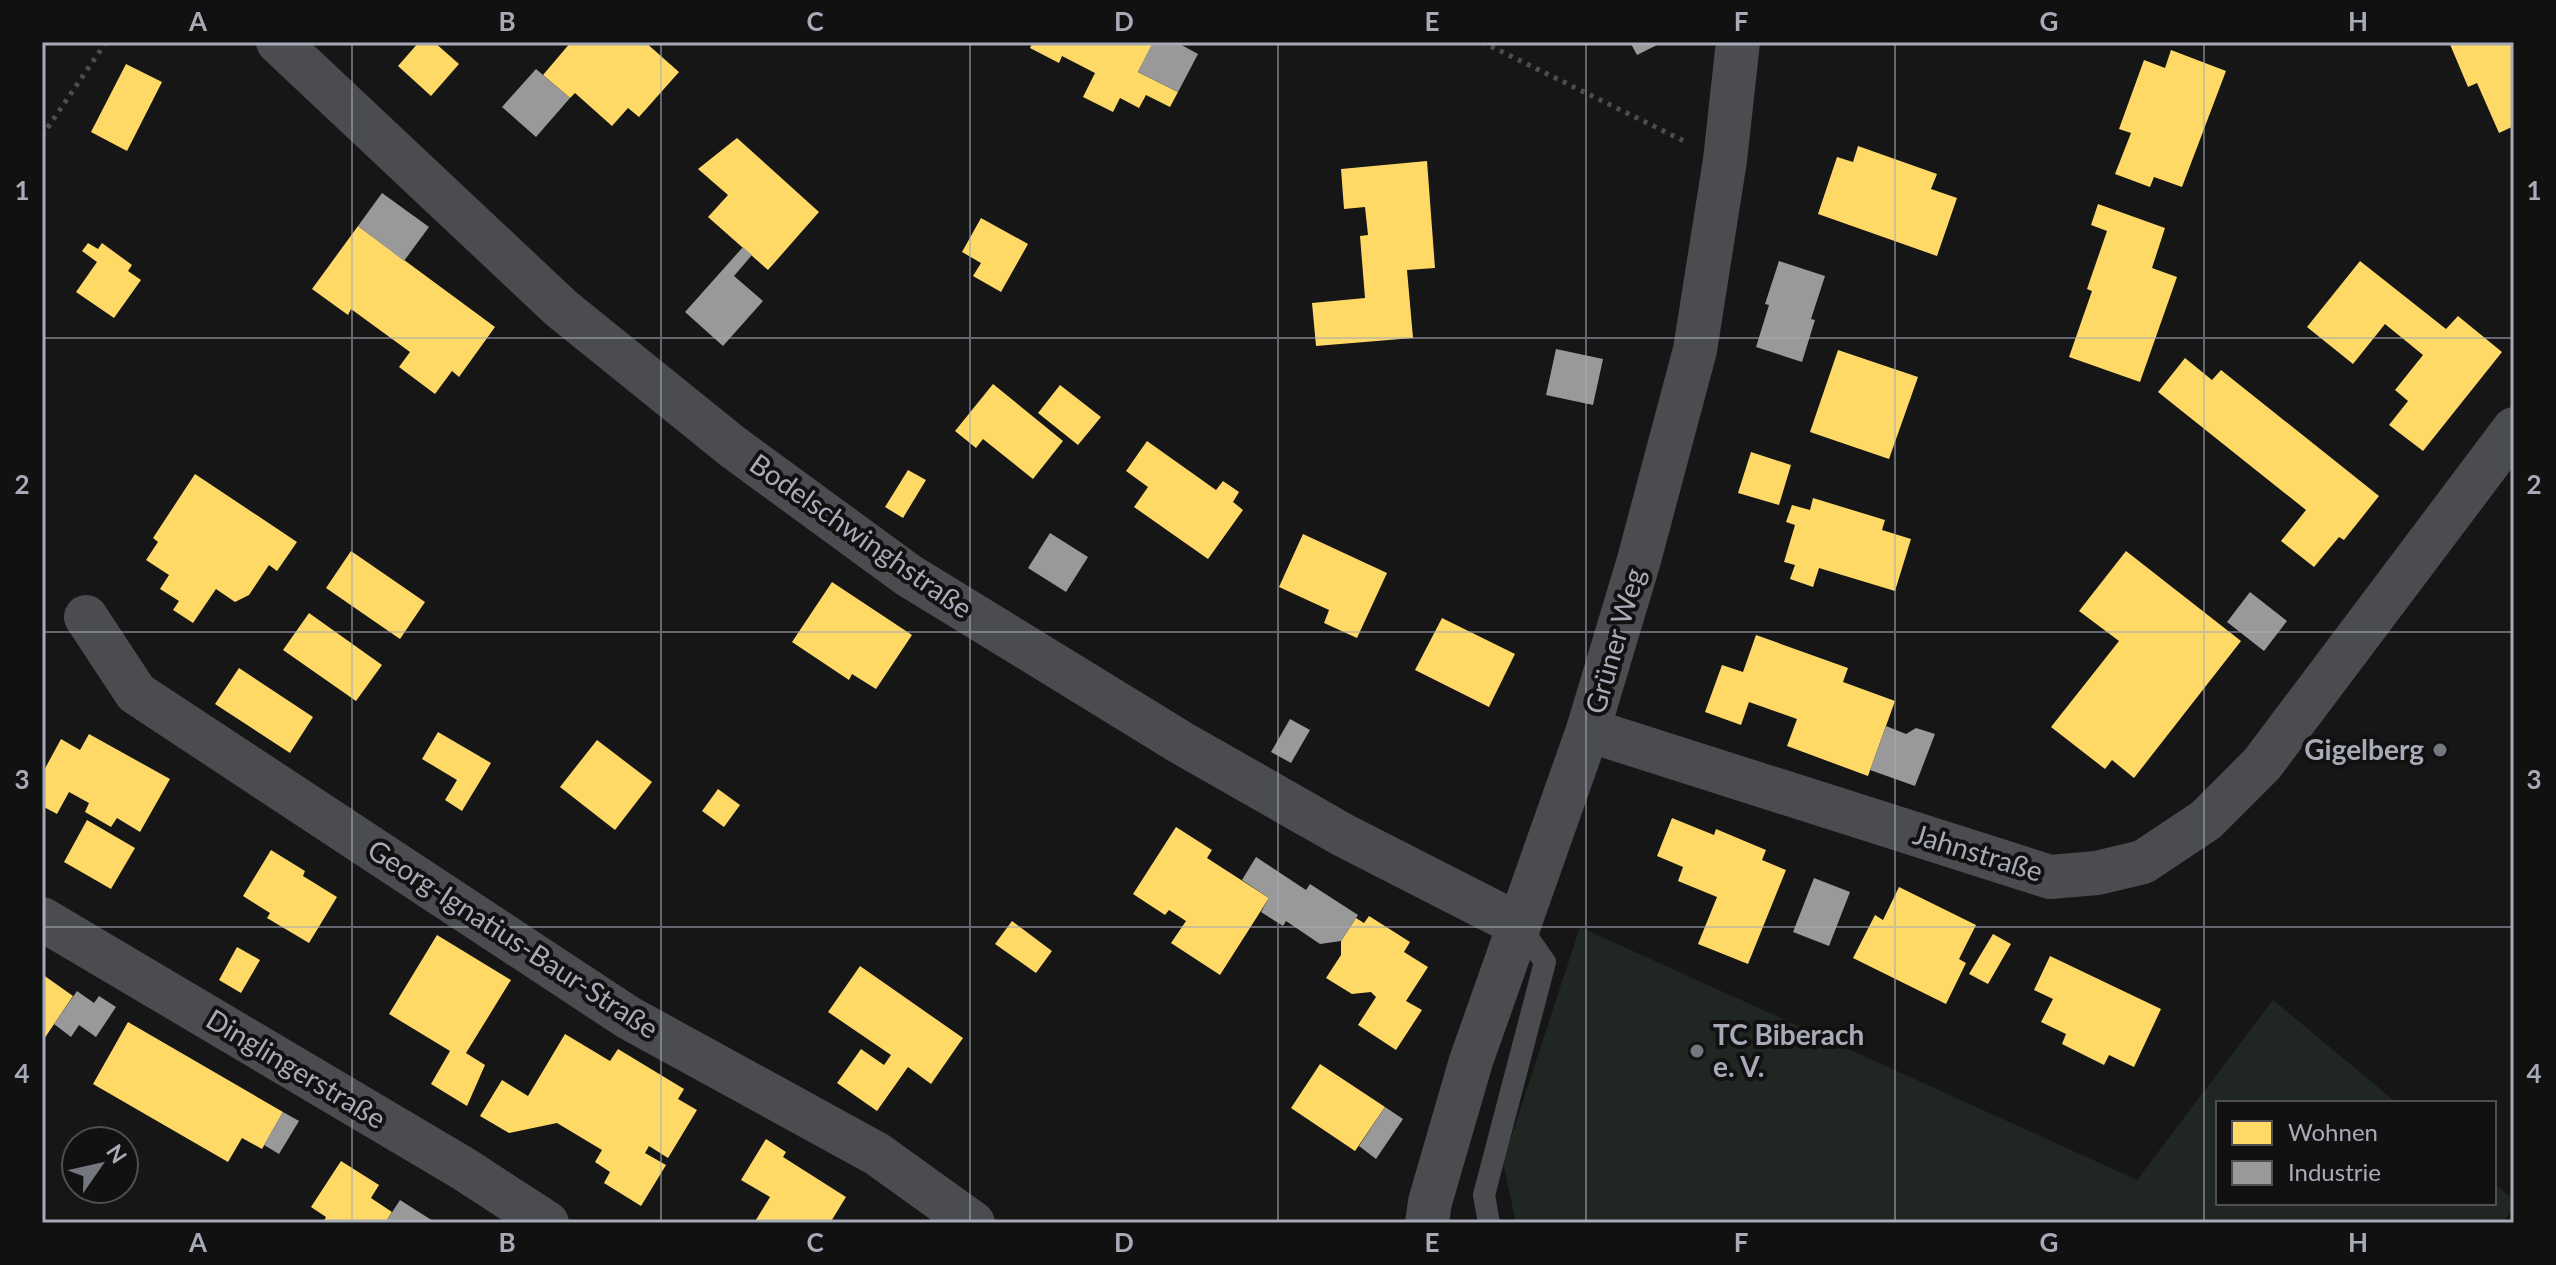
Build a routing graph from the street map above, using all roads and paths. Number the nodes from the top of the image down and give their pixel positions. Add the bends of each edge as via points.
1 (106, 42) edge
2 (278, 42) edge
3 (1482, 42) edge
4 (1738, 42) edge
5 (42, 136) edge
6 (1725, 160) junction
7 (2514, 429) edge
8 (86, 617) dead end
9 (1588, 730) junction
10 (42, 919) edge
11 (1519, 925) junction
12 (547, 1223) edge
13 (973, 1223) edge
14 (1427, 1223) edge
15 (1489, 1223) edge

1 - 5 path
2 - 11 street, Bodelschwinghstraße via 562,309 733,447 908,575 1343,835
3 - 6 path
4 - 6 street, Grüner Weg
6 - 9 street, Grüner Weg via 1695,350
7 - 9 street, Jahnstraße via 2262,764 2206,820 2143,862 2050,877
8 - 13 street, Georg-Ignatius-Baur-Straße via 136,693 629,1018 877,1154
9 - 11 street, Grüner Weg
10 - 12 street, Dinglingerstraße
11 - 14 street, Grüner Weg via 1471,1061
11 - 15 lane via 1545,962 1484,1195

